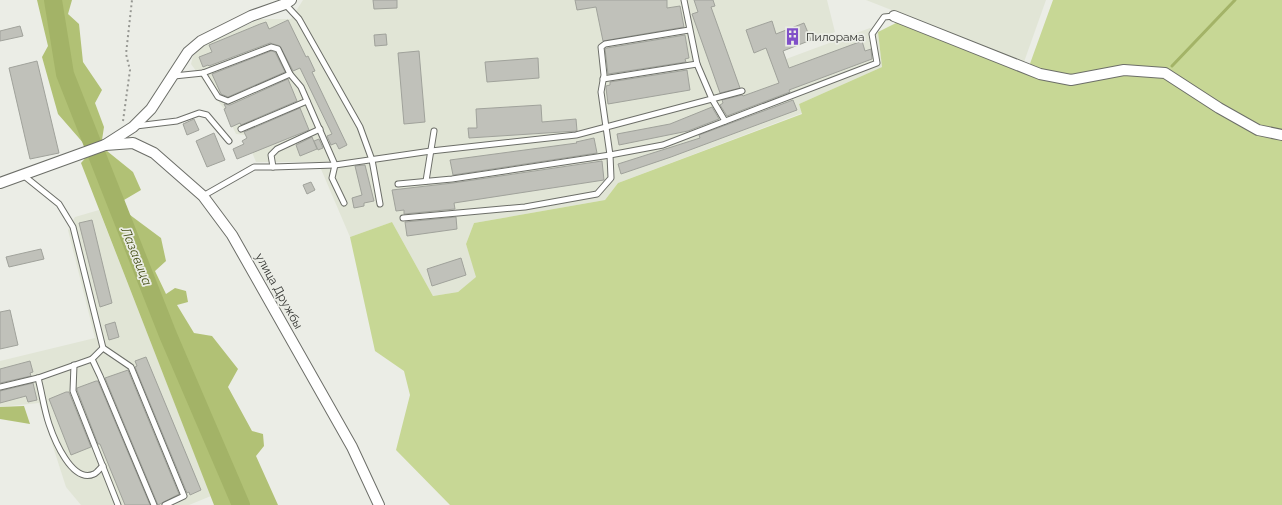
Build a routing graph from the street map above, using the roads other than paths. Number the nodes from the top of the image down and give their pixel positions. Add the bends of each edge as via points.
1 (684, 0) edge
2 (288, 2) edge
3 (894, 16) joint
4 (689, 30) junction
5 (697, 64) junction
6 (203, 73) junction
7 (290, 74) junction
8 (173, 76) junction
9 (603, 79) junction
10 (742, 91) dead end
11 (712, 99) junction
12 (308, 101) junction
13 (725, 121) junction
14 (606, 126) junction
15 (133, 127) junction
16 (241, 129) dead end
17 (320, 129) junction
18 (434, 131) dead end
19 (1282, 135) edge
20 (229, 141) dead end
21 (105, 145) junction
22 (431, 151) junction
23 (610, 155) junction
24 (372, 160) junction
25 (335, 165) junction
26 (273, 167) junction
27 (23, 175) junction
28 (426, 181) junction
29 (0, 183) edge
30 (398, 184) dead end
31 (203, 196) junction
32 (344, 203) dead end
33 (380, 204) dead end
34 (403, 218) dead end
35 (103, 348) junction
36 (92, 359) junction
37 (74, 365) junction
38 (38, 378) junction
39 (0, 387) edge
40 (103, 466) junction
41 (118, 505) edge
42 (154, 505) edge
43 (165, 505) edge
44 (379, 505) edge

1 - 4 lane
2 - 8 street via 250,16 201,41 188,52
2 - 24 lane via 360,127
3 - 13 lane via 884,17 872,34 877,63
3 - 19 street via 1040,74 1071,80 1124,70 1165,73 1258,130
4 - 5 lane
4 - 9 lane via 605,44 601,47
5 - 9 lane
5 - 11 lane
6 - 7 lane via 218,97 228,101
6 - 7 lane via 271,47 278,49
6 - 8 lane
7 - 12 lane
8 - 15 street via 151,109
9 - 14 lane
10 - 11 lane
11 - 13 lane
11 - 14 lane
12 - 16 lane
12 - 17 lane
13 - 23 lane via 663,145
14 - 22 lane via 576,135
14 - 23 lane
15 - 20 lane via 177,121 199,113 207,115
15 - 21 street
17 - 25 lane
17 - 26 lane via 277,149 271,155
18 - 22 lane
21 - 27 street
21 - 31 street, улица Дружбы via 133,143 154,153
22 - 24 lane
22 - 28 lane
23 - 28 lane
23 - 34 lane via 611,178 597,194 525,206
24 - 25 lane
24 - 33 lane
25 - 26 lane
25 - 32 lane via 332,178
26 - 31 lane via 254,167
27 - 29 street
27 - 35 lane via 59,204 73,227
28 - 30 lane
31 - 44 street, улица Дружбы via 236,242 352,447
35 - 36 lane
35 - 43 lane via 131,367 184,496
36 - 37 lane
36 - 42 lane
37 - 38 lane
37 - 40 lane via 72,392
38 - 39 lane
38 - 40 lane via 49,423 62,453 73,470 83,475 93,474
40 - 41 lane

